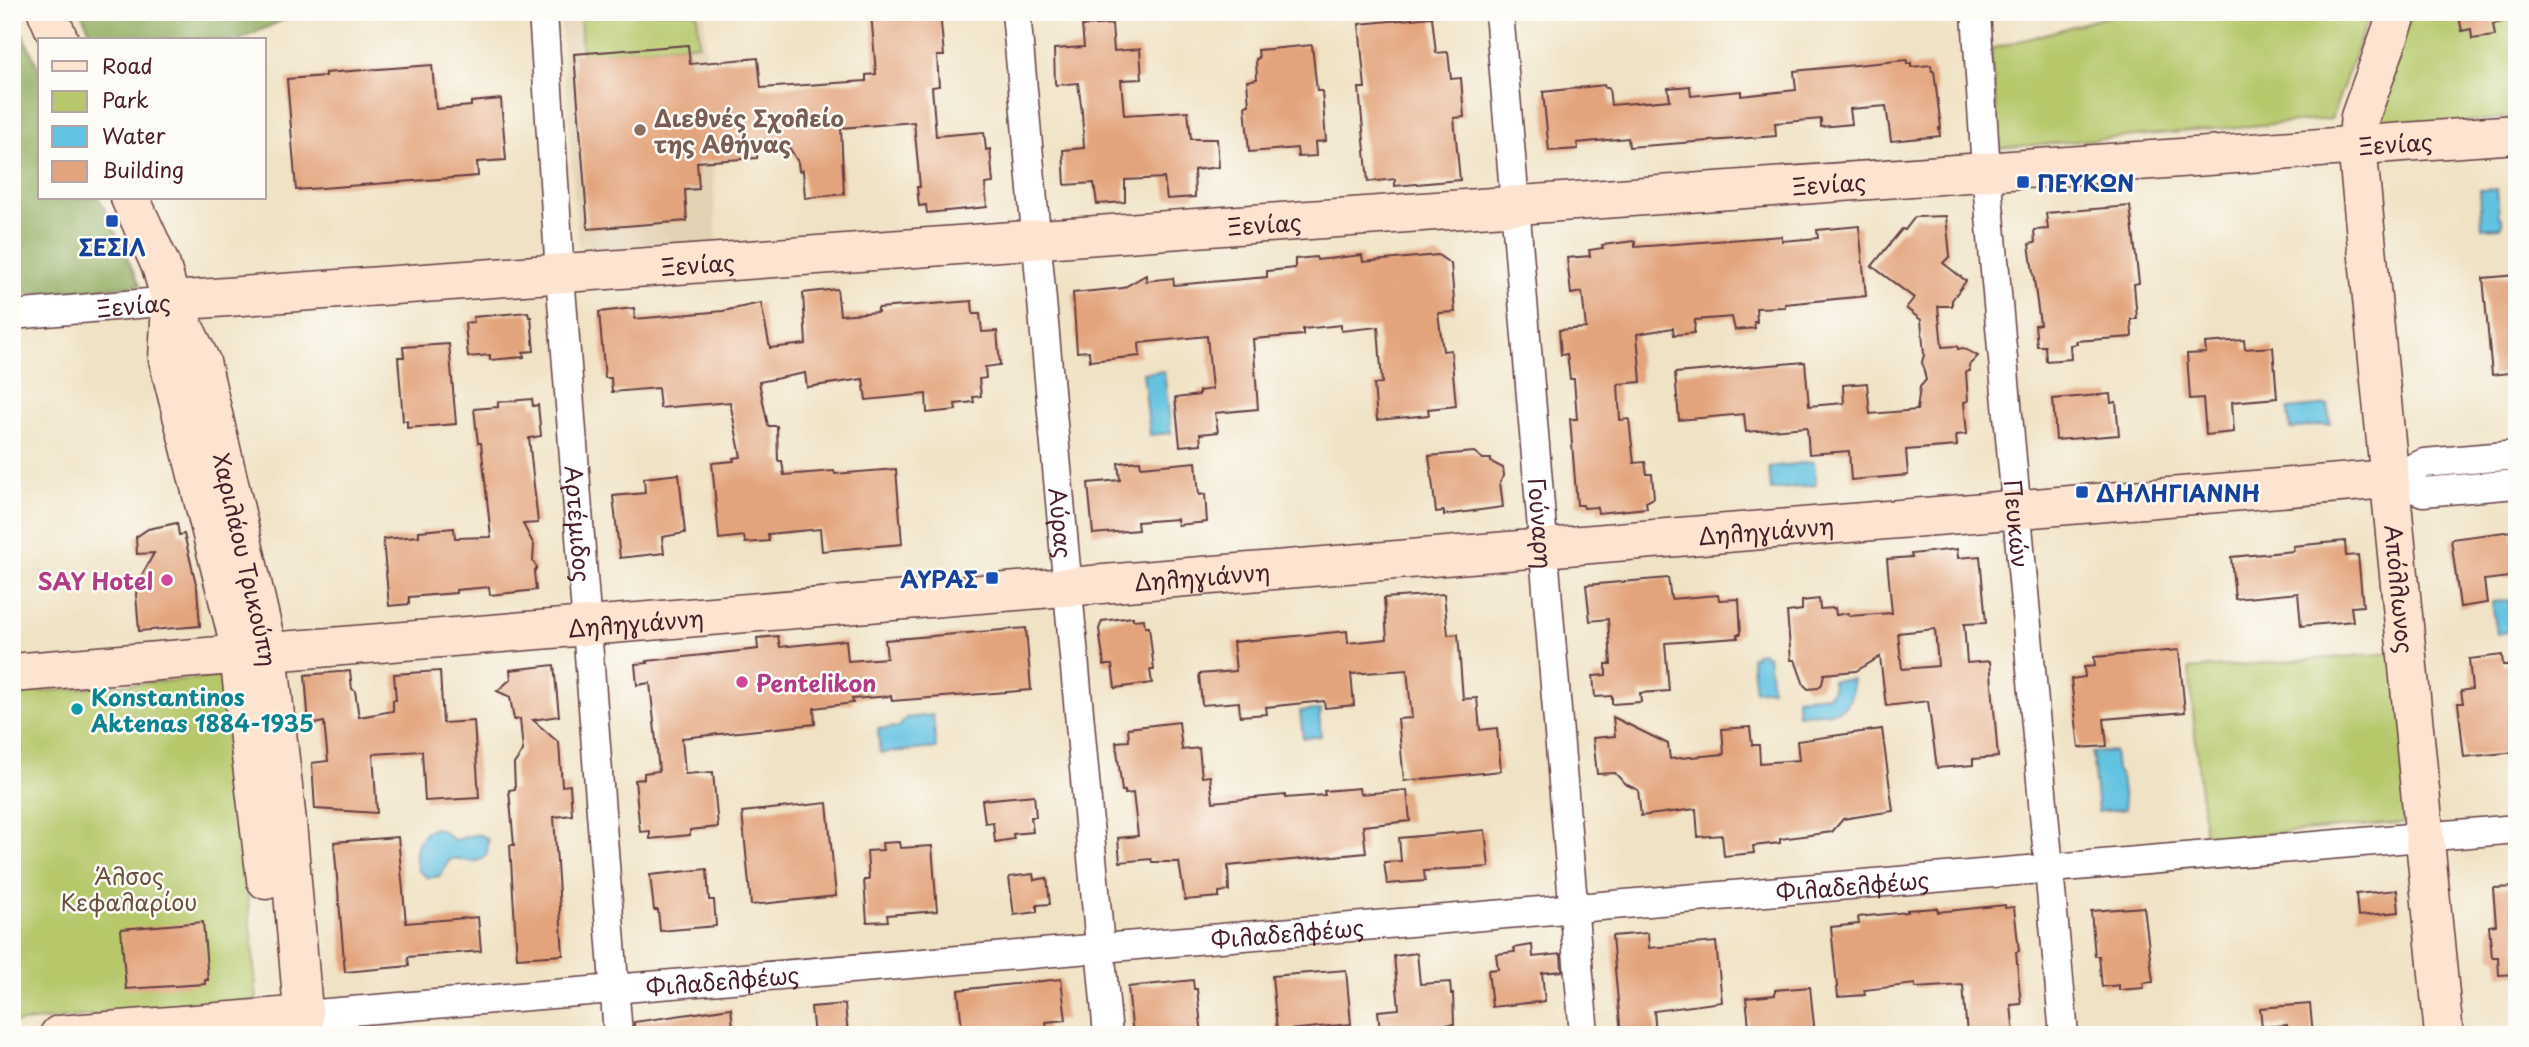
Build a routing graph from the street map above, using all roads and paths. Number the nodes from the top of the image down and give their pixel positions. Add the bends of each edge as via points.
1 (47, 12) edge
2 (543, 12) edge
3 (1016, 12) edge
4 (1499, 12) edge
5 (1976, 12) edge
6 (2398, 12) edge
7 (58, 38) edge
8 (2517, 134) edge
9 (2357, 145) junction
10 (1986, 171) junction
11 (131, 200) edge
12 (1515, 205) junction
13 (1037, 239) junction
14 (559, 274) junction
15 (171, 301) junction
16 (12, 315) edge
17 (2517, 455) edge
18 (2389, 479) junction
19 (2517, 484) edge
20 (2015, 509) junction
21 (1544, 548) junction
22 (1068, 587) junction
23 (586, 626) junction
24 (254, 653) junction
25 (12, 673) edge
26 (2517, 829) edge
27 (2425, 837) junction
28 (2050, 869) junction
29 (1574, 908) junction
30 (1100, 948) junction
31 (614, 988) junction
32 (291, 1025) edge
33 (59, 1035) edge
34 (618, 1035) edge
35 (1108, 1035) edge
36 (1584, 1035) edge
37 (2064, 1035) edge
38 (2444, 1035) edge

1 - 7 street
2 - 14 street, Αρτέμιδος
3 - 13 street, Αύρας
4 - 12 street, Γούναρη
5 - 10 street, Πευκών
6 - 9 street, Απόλλωνος via 2360,117
8 - 9 street, Ξενίας
9 - 10 street, Ξενίας
9 - 18 street, Απόλλωνος
10 - 12 street, Ξενίας
10 - 20 street, Πευκών
11 - 15 street, Χαριλάου Τρικούπη
12 - 13 street, Ξενίας
12 - 21 street, Γούναρη
13 - 14 street, Ξενίας
13 - 22 street, Αύρας
14 - 15 street, Ξενίας
14 - 23 street, Αρτέμιδος
15 - 16 street, Ξενίας
15 - 24 street, Χαριλάου Τρικούπη via 168,359 233,618
17 - 18 street, Δηληγιάννη via 2424,463
18 - 19 street, Δηληγιάννη via 2423,492
18 - 20 street, Δηληγιάννη
18 - 27 street, Απόλλωνος
20 - 21 street, Δηληγιάννη
20 - 28 street, Πευκών
21 - 22 street, Δηληγιάννη
21 - 29 street, Γούναρη
22 - 23 street, Δηληγιάννη
22 - 30 street, Αύρας
23 - 24 street, Δηληγιάννη
23 - 31 street, Αρτέμιδος
24 - 25 street, Δηληγιάννη
24 - 32 street, Χαριλάου Τρικούπη via 287,821
26 - 27 street, Φιλαδελφέως
27 - 28 street, Φιλαδελφέως
27 - 38 street, Απόλλωνος
28 - 29 street, Φιλαδελφέως
28 - 37 street, Πευκών
29 - 30 street, Φιλαδελφέως
29 - 36 street, Γούναρη
30 - 31 street, Φιλαδελφέως
30 - 35 street, Αύρας
31 - 32 street, Φιλαδελφέως
31 - 34 street, Αρτέμιδος
32 - 33 street, Φιλαδελφέως

